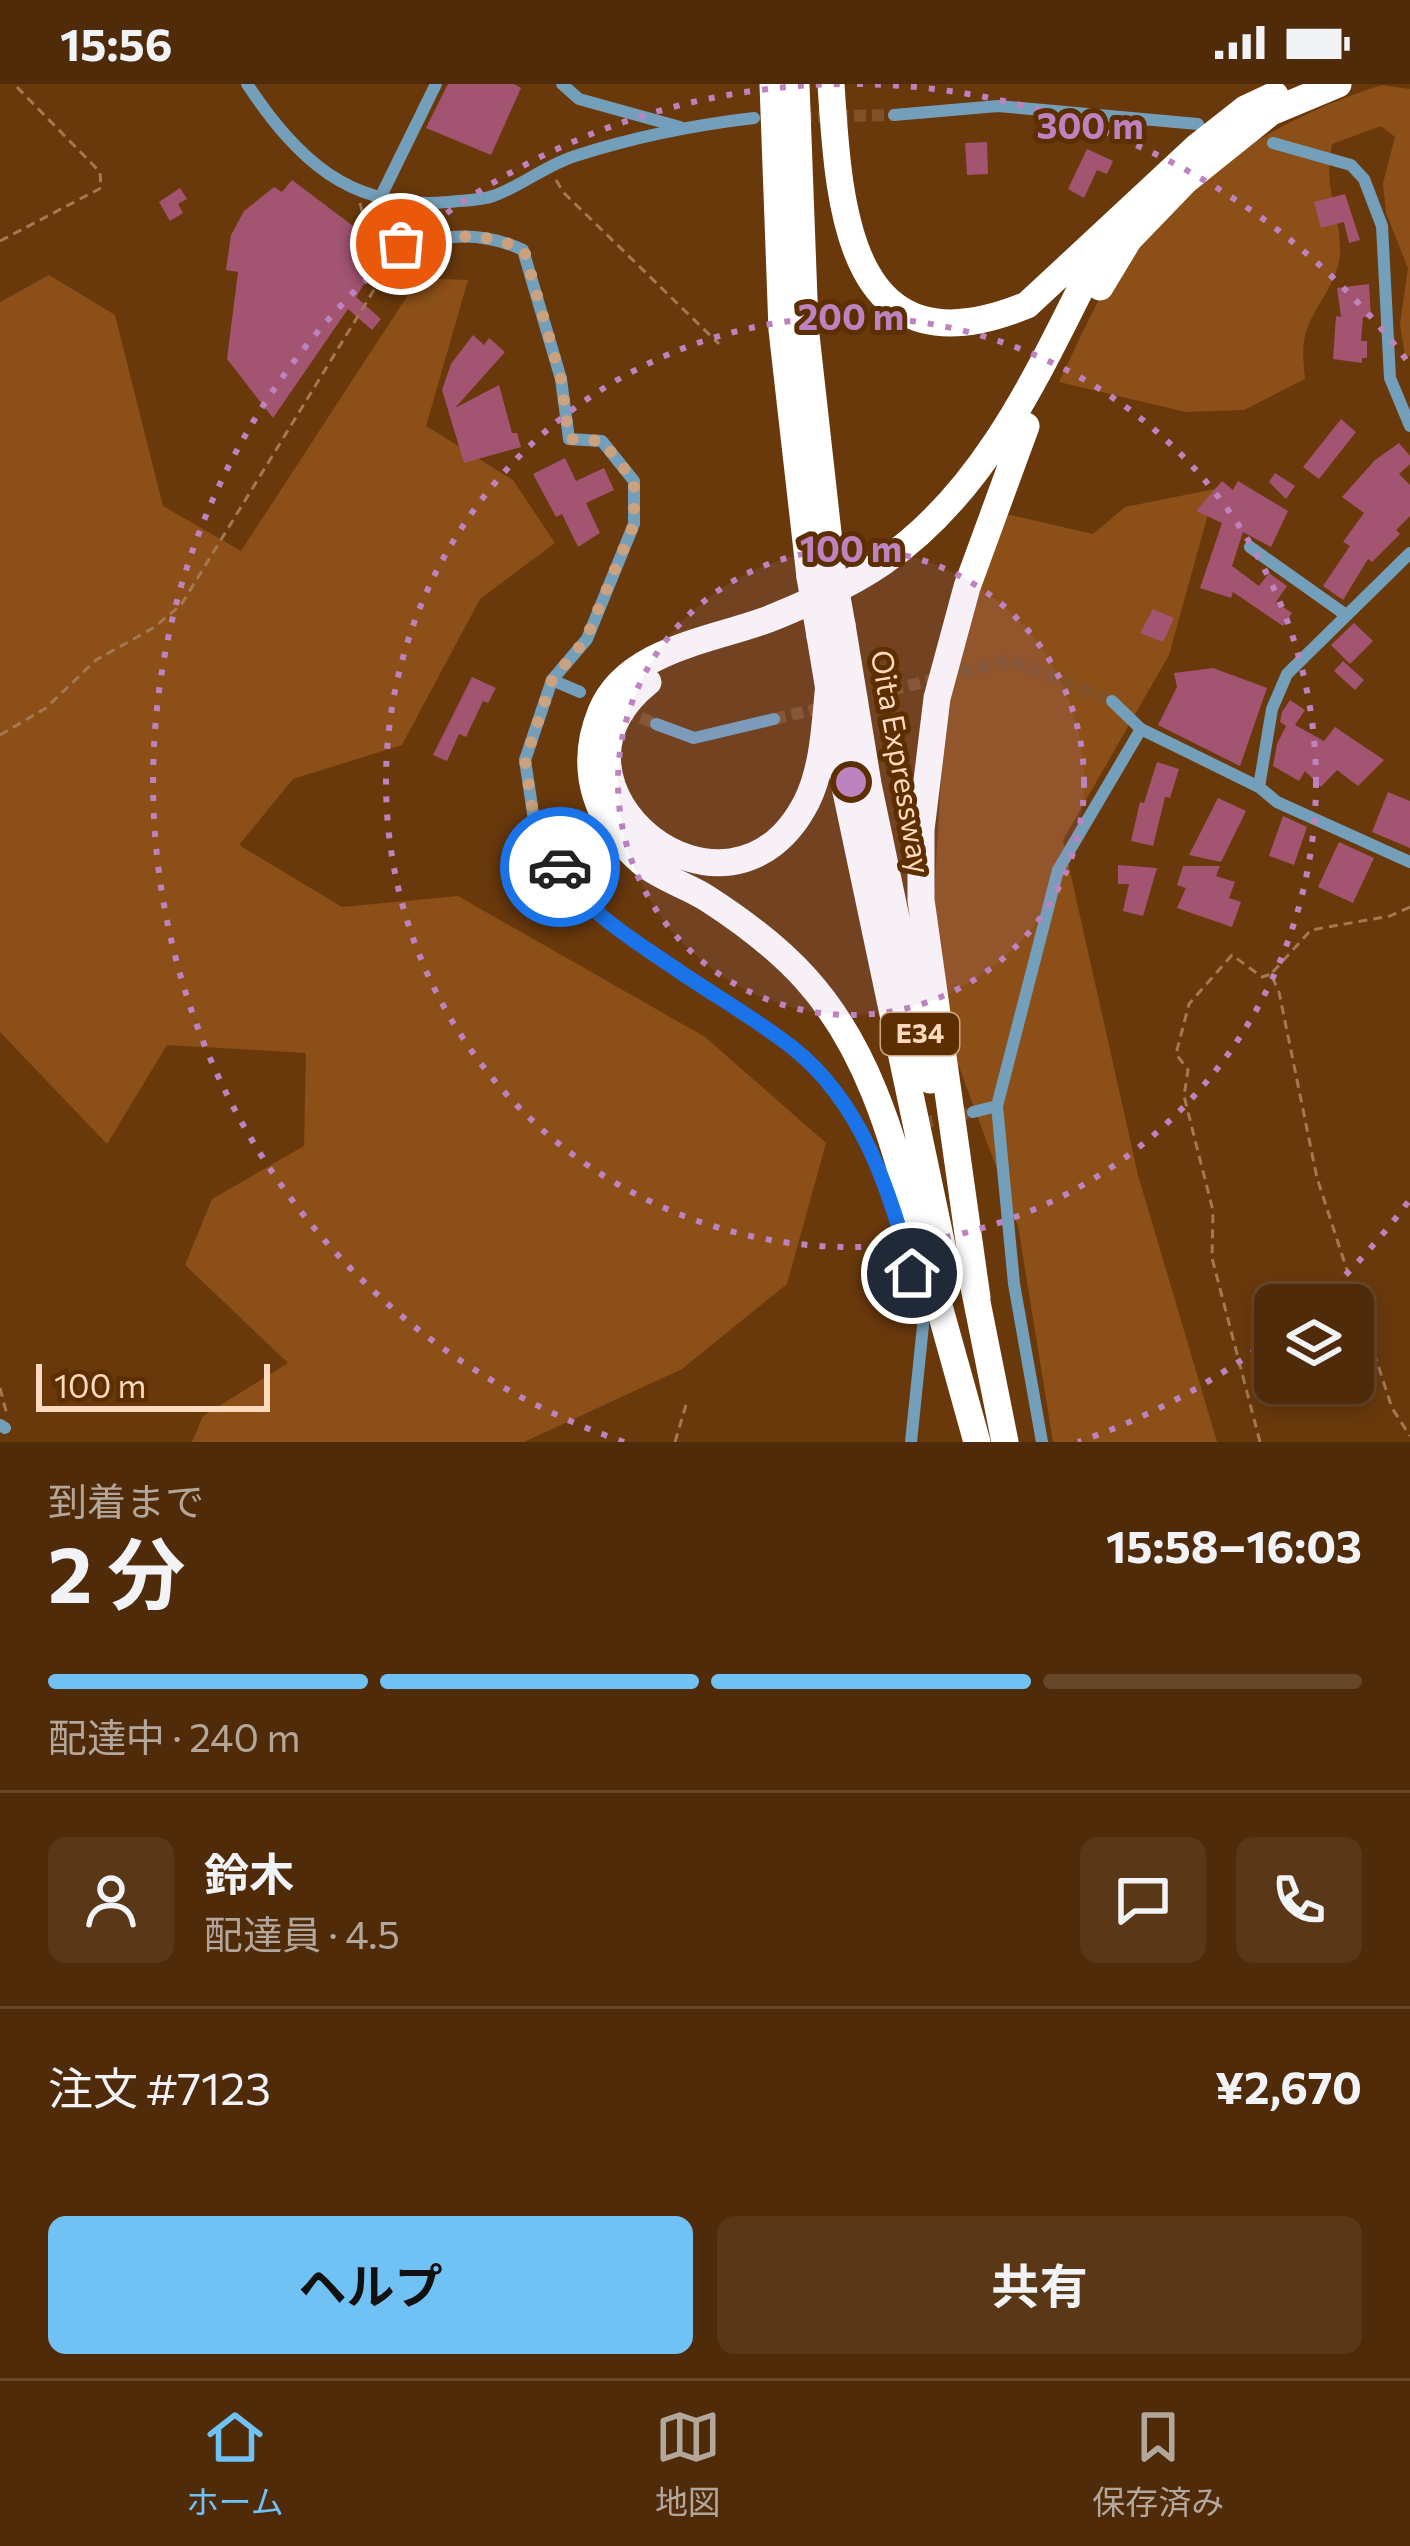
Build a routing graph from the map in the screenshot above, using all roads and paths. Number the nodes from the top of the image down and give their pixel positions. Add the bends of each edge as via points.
1 (14, 84) edge
2 (248, 84) edge
3 (436, 84) edge
4 (562, 84) edge
5 (772, 84) edge
6 (796, 84) edge
7 (831, 84) edge
8 (1301, 84) edge
9 (1338, 84) edge
10 (894, 115) tunnel mouth
11 (754, 118) dead end
12 (1198, 124) dead end
13 (681, 127) junction
14 (1273, 143) dead end
15 (549, 168) junction
16 (357, 190) junction
17 (380, 198) junction
18 (1111, 231) junction
19 (0, 241) edge
20 (401, 244) junction
21 (718, 344) dead end
22 (1026, 426) junction
23 (1410, 426) edge
24 (1250, 547) dead end
25 (1410, 553) edge
26 (821, 573) junction
27 (1346, 615) junction
28 (831, 631) junction
29 (552, 680) junction
30 (830, 683) junction
31 (580, 692) dead end
32 (1112, 701) tunnel mouth
33 (774, 719) tunnel mouth
34 (656, 724) tunnel mouth
35 (1141, 729) junction
36 (0, 735) edge
37 (1259, 788) junction
38 (1410, 862) edge
39 (1410, 907) edge
40 (1270, 974) junction
41 (998, 1106) junction
42 (973, 1112) tunnel mouth
43 (977, 1298) junction
44 (686, 1406) dead end
45 (1410, 1436) edge
46 (675, 1442) edge
47 (910, 1442) edge
48 (979, 1442) edge
49 (1005, 1442) edge
50 (1042, 1442) edge
51 (1260, 1442) edge

1 - 19 path via 100,172 101,188
2 - 16 street via 281,134
3 - 17 street
4 - 13 street via 579,99
5 - 26 highway, Oita Expressway / E34 via 782,329
6 - 26 highway, Oita Expressway / E34
7 - 18 highway via 848,232 886,301 944,323 992,319 1028,305
8 - 18 highway via 1245,109 1158,180
9 - 22 highway via 1271,112 1185,181 1130,239
10 - 12 street via 998,106
11 - 13 street
13 - 15 street
14 - 23 street via 1352,165 1364,179 1382,226 1390,378
15 - 17 street via 490,197
15 - 21 path via 564,193
16 - 17 street
16 - 20 path via 364,219
18 - 48 highway via 1014,413 953,502 852,582 642,666 605,700 590,739 597,806 616,837 647,867 765,941 807,980 867,1070
20 - 29 street via 493,236 524,250 561,379 569,439 602,441 634,481 634,524 618,563 586,639
20 - 36 path via 181,605
22 - 30 highway via 969,504 879,582 699,653 634,694 610,746 608,778 626,817 695,863 758,852 793,824 807,800
22 - 43 highway via 937,698 921,830 921,900
24 - 27 street
25 - 27 street
26 - 28 highway, Oita Expressway / E34, bridge
27 - 37 street via 1288,674 1272,710
28 - 30 highway, Oita Expressway / E34
28 - 43 highway, Oita Expressway / E34
29 - 31 street
29 - 47 street via 525,760 534,820 567,880 608,922 794,1048 871,1135 924,1316
30 - 48 highway, Oita Expressway / E34
32 - 35 street
33 - 34 street via 694,738
35 - 37 street
35 - 41 street via 1058,869
37 - 38 street
39 - 40 path via 1311,930
40 - 45 path via 1317,1178 1392,1408
40 - 51 path via 1262,977 1232,955 1189,1004 1176,1054 1188,1070 1184,1096 1213,1210 1212,1258
41 - 42 street
41 - 50 street via 1011,1264
43 - 49 highway, Oita Expressway / E34
44 - 46 path

